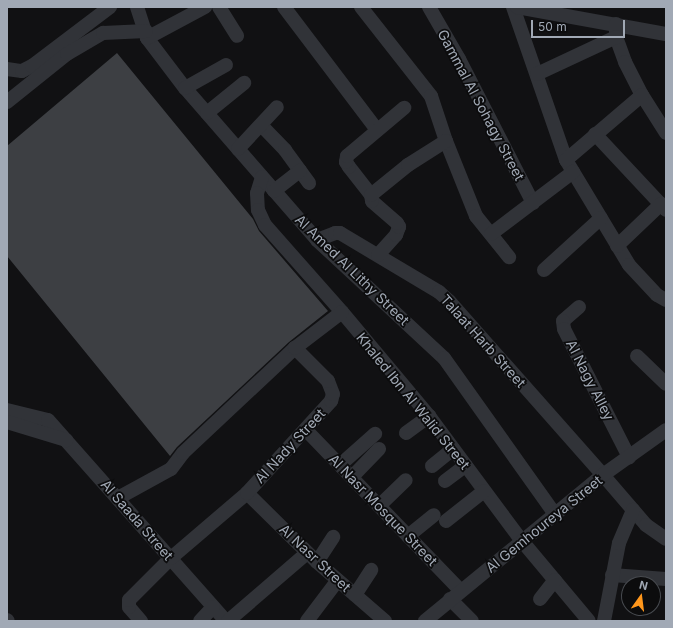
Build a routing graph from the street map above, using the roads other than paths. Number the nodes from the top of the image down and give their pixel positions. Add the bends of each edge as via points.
1 (110, 7) edge
2 (137, 7) edge
3 (205, 7) edge
4 (219, 7) edge
5 (284, 7) edge
6 (361, 7) edge
7 (429, 7) edge
8 (513, 7) edge
9 (517, 7) edge
10 (616, 31) junction
11 (666, 34) edge
12 (147, 35) junction
13 (237, 36) dead end
14 (226, 65) dead end
15 (7, 69) edge
16 (537, 74) junction
17 (244, 83) dead end
18 (185, 88) junction
19 (642, 95) junction
20 (7, 102) edge
21 (277, 107) dead end
22 (404, 108) dead end
23 (207, 114) junction
24 (261, 125) junction
25 (377, 130) junction
26 (666, 133) edge
27 (595, 134) junction
28 (446, 141) junction
29 (238, 149) junction
30 (569, 166) junction
31 (300, 171) junction
32 (262, 177) junction
33 (309, 183) dead end
34 (274, 191) junction
35 (371, 195) junction
36 (532, 203) junction
37 (663, 207) edge
38 (601, 218) junction
39 (491, 234) junction
40 (317, 240) junction
41 (617, 246) junction
42 (378, 255) junction
43 (509, 257) dead end
44 (544, 270) dead end
45 (666, 300) edge
46 (579, 307) dead end
47 (342, 312) junction
48 (295, 348) junction
49 (637, 356) dead end
50 (666, 384) edge
51 (7, 410) edge
52 (429, 416) junction
53 (7, 422) edge
54 (306, 430) junction
55 (666, 430) edge
56 (406, 433) dead end
57 (375, 434) dead end
58 (67, 440) junction
59 (379, 448) dead end
60 (453, 449) junction
61 (629, 457) junction
62 (340, 465) junction
63 (432, 466) dead end
64 (466, 466) junction
65 (603, 475) junction
66 (352, 477) junction
67 (406, 480) dead end
68 (445, 481) dead end
69 (484, 491) junction
70 (247, 493) junction
71 (118, 498) junction
72 (379, 506) junction
73 (633, 510) junction
74 (555, 514) junction
75 (408, 536) junction
76 (333, 537) dead end
77 (666, 539) edge
78 (522, 541) junction
79 (171, 558) junction
80 (312, 558) junction
81 (371, 570) dead end
82 (612, 575) junction
83 (666, 579) edge
84 (338, 580) junction
85 (555, 580) junction
86 (355, 595) junction
87 (455, 595) junction
88 (540, 599) dead end
89 (213, 607) junction
90 (141, 621) edge
91 (200, 621) edge
92 (227, 621) edge
93 (307, 621) edge
94 (385, 621) edge
95 (425, 621) edge
96 (472, 621) edge
97 (589, 621) edge
98 (604, 621) edge

1 - 15 street via 32,66 22,71
2 - 12 street, Al Amed Al Lithy Street
3 - 12 street
4 - 13 street
5 - 25 street
6 - 28 street via 431,96
7 - 36 street, Gammal Al Sohagy Street via 459,59
8 - 16 street
9 - 10 street
10 - 11 street
10 - 16 street
10 - 19 street via 625,62
12 - 18 street, Al Amed Al Lithy Street
12 - 20 street via 103,33 67,54
14 - 18 street
16 - 30 street
17 - 23 street
18 - 23 street, Al Amed Al Lithy Street
19 - 26 street
19 - 27 street
21 - 24 street
22 - 25 street
23 - 29 street, Al Amed Al Lithy Street
24 - 29 street
24 - 31 street via 285,150
25 - 35 street via 352,150 346,162
27 - 30 street
27 - 37 street
28 - 35 street via 408,165
28 - 39 street via 476,216
29 - 32 street, Al Amed Al Lithy Street
30 - 36 street
30 - 38 street
31 - 33 street
31 - 34 street
32 - 34 street, Al Amed Al Lithy Street
32 - 47 street, Khaled Ibn Al Walid Street via 257,193 257,204 265,226
34 - 40 street, Al Amed Al Lithy Street
35 - 42 street via 372,201 399,227 396,235
36 - 39 street
37 - 41 street
38 - 41 street
38 - 44 street
39 - 43 street
40 - 42 street, Talaat Harb Street via 340,233
40 - 74 street, Al Amed Al Lithy Street via 444,358
41 - 45 street via 629,265 657,295
42 - 65 street, Talaat Harb Street via 439,292 449,301
46 - 61 street, Al Nagy Alley via 563,321 564,329
47 - 48 street
47 - 52 street, Khaled Ibn Al Walid Street
48 - 54 street, Al Nady Street via 328,381 333,394 327,407
48 - 71 street via 183,453 171,469
49 - 50 street
51 - 58 street, Al Saada Street via 48,420
52 - 56 street
52 - 60 street, Khaled Ibn Al Walid Street
53 - 58 street
54 - 62 street, Al Nasr Mosque Street
54 - 70 street, Al Nady Street
55 - 61 street, Al Gemhoureya Street
57 - 62 street
58 - 71 street, Al Saada Street
59 - 66 street
60 - 63 street
60 - 64 street, Khaled Ibn Al Walid Street
61 - 65 street, Al Gemhoureya Street
62 - 66 street, Al Nasr Mosque Street
64 - 68 street
64 - 69 street, Khaled Ibn Al Walid Street
65 - 73 street, Talaat Harb Street
65 - 74 street, Al Gemhoureya Street
66 - 72 street, Al Nasr Mosque Street
67 - 72 street
69 - 75 street
69 - 78 street, Khaled Ibn Al Walid Street
70 - 79 street, Al Nady Street
70 - 80 street, Al Nasr Street
71 - 79 street, Al Saada Street
72 - 75 street, Al Nasr Mosque Street
73 - 77 street, Talaat Harb Street via 646,525
73 - 82 street via 619,543
74 - 78 street, Al Gemhoureya Street
75 - 87 street, Al Nasr Mosque Street
76 - 80 street
78 - 85 street, Khaled Ibn Al Walid Street
78 - 87 street, Al Gemhoureya Street
79 - 89 street, Al Saada Street
79 - 90 street, Al Nady Street via 129,600 129,607
80 - 84 street, Al Nasr Street
80 - 92 street
81 - 86 street
82 - 83 street
82 - 98 street
84 - 86 street, Al Nasr Street
84 - 93 street
85 - 88 street
85 - 97 street, Khaled Ibn Al Walid Street
86 - 94 street, Al Nasr Street
87 - 95 street, Al Gemhoureya Street
87 - 96 street, Al Nasr Mosque Street
89 - 91 street
89 - 92 street, Al Saada Street

